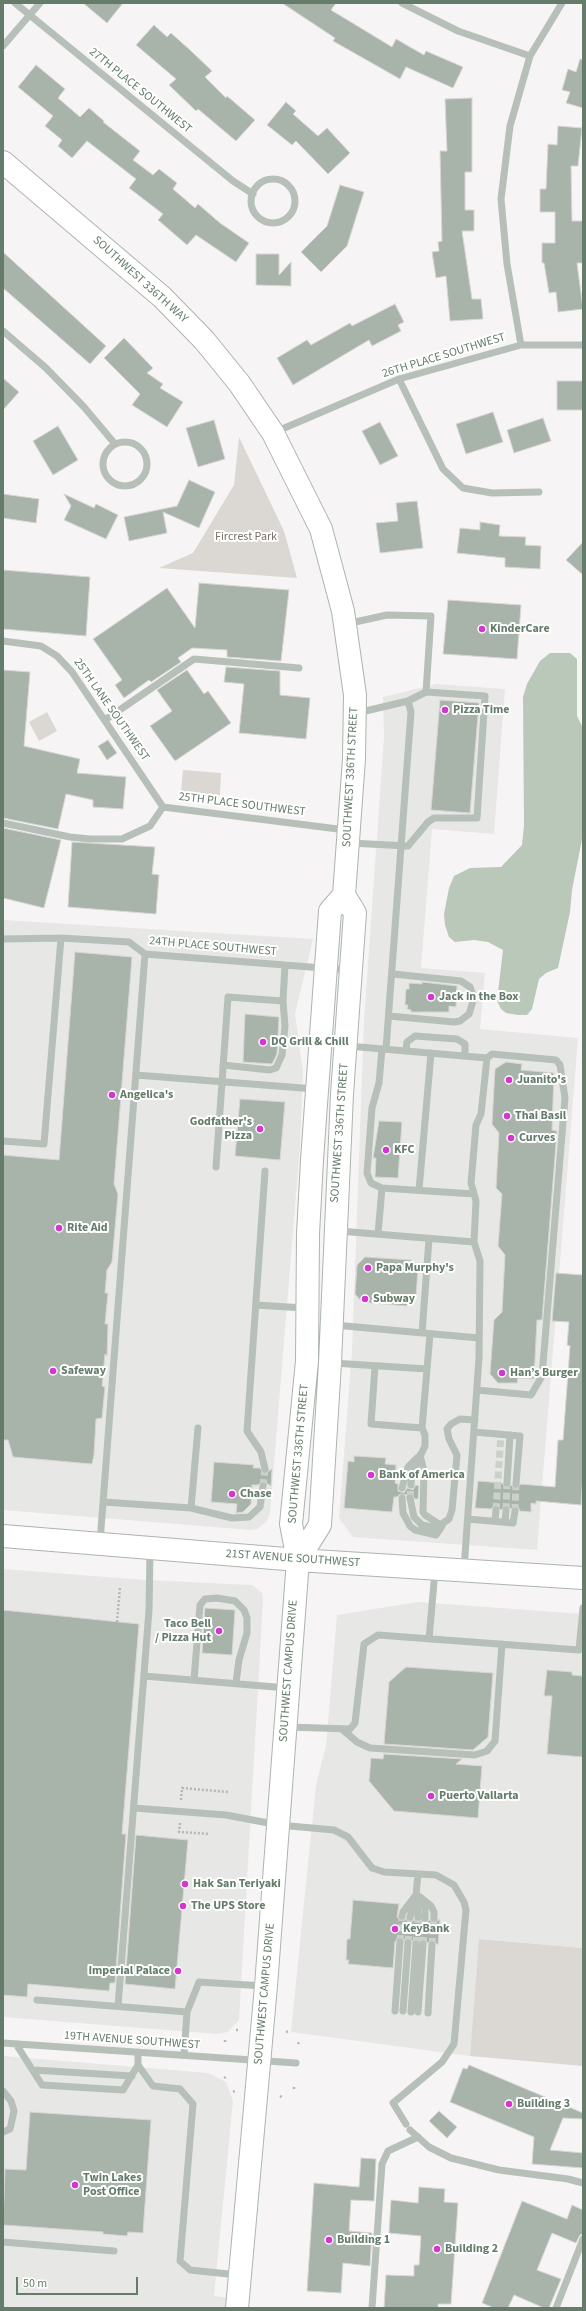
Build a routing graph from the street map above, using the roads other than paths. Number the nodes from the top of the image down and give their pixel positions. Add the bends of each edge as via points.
1 (15, 3) edge
2 (40, 3) edge
3 (402, 3) edge
4 (562, 3) edge
5 (29, 15) junction
6 (3, 46) edge
7 (530, 56) junction
8 (3, 162) edge
9 (253, 194) junction
10 (3, 331) edge
11 (521, 345) junction
12 (583, 345) edge
13 (399, 379) junction
14 (273, 433) junction
15 (115, 444) junction
16 (539, 492) dead end
17 (345, 624) junction
18 (3, 641) edge
19 (299, 668) dead end
20 (426, 692) junction
21 (408, 701) junction
22 (355, 713) junction
23 (105, 720) junction
24 (163, 806) junction
25 (3, 823) edge
26 (348, 836) junction
27 (401, 846) junction
28 (344, 895) junction
29 (61, 938) junction
30 (3, 939) edge
31 (145, 954) junction
32 (285, 965) junction
33 (326, 968) junction
34 (351, 970) junction
35 (392, 974) junction
36 (283, 1001) junction
37 (389, 1016) junction
38 (346, 1046) junction
39 (384, 1049) junction
40 (406, 1051) junction
41 (431, 1053) junction
42 (465, 1056) junction
43 (487, 1058) junction
44 (223, 1065) junction
45 (136, 1075) junction
46 (222, 1082) junction
47 (318, 1089) junction
48 (3, 1141) edge
49 (312, 1160) junction
50 (216, 1167) dead end
51 (265, 1171) dead end
52 (382, 1188) junction
53 (419, 1190) junction
54 (474, 1194) junction
55 (334, 1231) junction
56 (378, 1234) junction
57 (429, 1239) junction
58 (474, 1242) junction
59 (256, 1305) junction
60 (306, 1308) junction
61 (332, 1325) junction
62 (422, 1333) junction
63 (430, 1334) junction
64 (479, 1338) junction
65 (330, 1363) junction
66 (376, 1366) junction
67 (427, 1369) junction
68 (477, 1390) junction
69 (475, 1420) junction
70 (198, 1428) dead end
71 (422, 1428) junction
72 (474, 1432) junction
73 (510, 1435) junction
74 (420, 1455) junction
75 (265, 1469) tunnel mouth
76 (507, 1483) tunnel mouth
77 (516, 1484) tunnel mouth
78 (410, 1485) tunnel mouth
79 (263, 1486) tunnel mouth
80 (402, 1488) tunnel mouth
81 (402, 1498) tunnel mouth
82 (410, 1498) tunnel mouth
83 (104, 1502) junction
84 (191, 1508) junction
85 (496, 1510) tunnel mouth
86 (506, 1510) tunnel mouth
87 (514, 1511) tunnel mouth
88 (468, 1519) junction
89 (495, 1521) junction
90 (504, 1522) junction
91 (442, 1526) junction
92 (3, 1536) edge
93 (100, 1545) junction
94 (150, 1549) junction
95 (298, 1560) junction
96 (435, 1568) junction
97 (464, 1569) junction
98 (583, 1578) edge
99 (583, 1608) edge
100 (429, 1639) junction
101 (502, 1644) junction
102 (144, 1676) junction
103 (194, 1680) junction
104 (236, 1683) junction
105 (287, 1688) junction
106 (285, 1727) junction
107 (343, 1730) junction
108 (134, 1808) junction
109 (279, 1825) junction
110 (418, 1874) junction
111 (416, 1895) junction
112 (402, 1916) tunnel mouth
113 (414, 1917) tunnel mouth
114 (425, 1918) tunnel mouth
115 (434, 1918) tunnel mouth
116 (400, 1942) tunnel mouth
117 (424, 1944) tunnel mouth
118 (432, 1945) tunnel mouth
119 (266, 1986) junction
120 (37, 2000) dead end
121 (118, 2006) junction
122 (395, 2010) dead end
123 (403, 2011) dead end
124 (187, 2012) junction
125 (428, 2013) dead end
126 (3, 2043) edge
127 (16, 2044) junction
128 (138, 2052) junction
129 (184, 2055) junction
130 (260, 2060) junction
131 (296, 2063) dead end
132 (138, 2065) junction
133 (33, 2070) junction
134 (132, 2076) junction
135 (3, 2091) edge
136 (3, 2132) edge
137 (418, 2137) junction
138 (583, 2183) edge
139 (583, 2240) edge
140 (3, 2242) edge
141 (114, 2251) dead end
142 (240, 2276) junction
143 (237, 2308) edge
144 (372, 2308) edge
145 (556, 2308) edge

1 - 5 street, 27TH PLACE SOUTHWEST
2 - 5 street
3 - 7 street via 458,31
4 - 7 street
5 - 6 street
5 - 9 street, 27TH PLACE SOUTHWEST via 233,181
7 - 11 street via 510,126 501,199 507,264
8 - 14 main road, SOUTHWEST 336TH WAY via 148,284 183,317 223,362
9 - 9 street via 253,208 256,214 268,222 282,221 288,217 295,205 293,191 282,181 262,183
10 - 15 street via 46,368 84,406
11 - 12 street, 26TH PLACE SOUTHWEST
11 - 13 street, 26TH PLACE SOUTHWEST
13 - 14 street, 26TH PLACE SOUTHWEST
13 - 16 street via 442,469 463,488 492,493
14 - 17 main road, SOUTHWEST 336TH STREET via 321,529
15 - 15 street via 130,442 143,450 148,464 143,478 137,483 130,486 116,485 105,475 105,454
17 - 20 street via 387,615 431,616
17 - 22 main road, SOUTHWEST 336TH STREET via 355,695
18 - 23 street, 25TH LANE SOUTHWEST via 41,646 58,656
19 - 23 street via 194,659
20 - 21 street
20 - 27 street via 485,696 477,818 434,818 411,844
21 - 22 street
21 - 27 street via 411,712
22 - 26 main road, SOUTHWEST 336TH STREET
23 - 24 street, 25TH LANE SOUTHWEST
24 - 25 street, 25TH PLACE SOUTHWEST via 150,826 122,839 70,837
24 - 26 street, 25TH PLACE SOUTHWEST
26 - 27 street, 25TH PLACE SOUTHWEST
26 - 28 main road, SOUTHWEST 336TH STREET
27 - 35 street
28 - 33 main road, SOUTHWEST 336TH STREET via 330,911
28 - 34 main road, SOUTHWEST 336TH STREET via 355,913
29 - 30 street, 24TH PLACE SOUTHWEST
29 - 31 street, 24TH PLACE SOUTHWEST via 129,942
29 - 48 street via 44,1144
31 - 32 street, 24TH PLACE SOUTHWEST
31 - 45 street
32 - 33 street, 24TH PLACE SOUTHWEST
32 - 36 street
33 - 34 street, 24TH PLACE SOUTHWEST
33 - 47 main road, SOUTHWEST 336TH STREET
34 - 38 main road, SOUTHWEST 336TH STREET
35 - 37 street
35 - 37 street via 461,981 470,987 474,998 469,1014 460,1021
36 - 44 street via 285,1026 282,1054 276,1068 270,1070
36 - 44 street via 228,997
37 - 39 street
38 - 39 street
38 - 55 main road, SOUTHWEST 336TH STREET
39 - 40 street
39 - 52 street via 372,1108 367,1173 371,1183
40 - 41 street
40 - 42 street via 407,1042 414,1036 457,1039 465,1044
41 - 42 street
41 - 53 street
42 - 43 street
43 - 54 street via 481,1114 476,1125 473,1150 471,1182
43 - 68 street via 492,1054 556,1060 560,1065 565,1098 542,1376 531,1395
44 - 46 street
45 - 46 street
45 - 83 street
46 - 47 street
46 - 50 street
47 - 49 main road, SOUTHWEST 336TH STREET
49 - 55 main road via 322,1171 319,1217
49 - 60 main road, SOUTHWEST 336TH STREET
51 - 59 street
52 - 53 street
52 - 56 street
53 - 54 street
54 - 58 street
55 - 56 street
55 - 61 main road, SOUTHWEST 336TH STREET
56 - 57 street
57 - 58 street
57 - 62 street
58 - 64 street via 480,1261
59 - 60 street
59 - 75 street via 247,1431 261,1452
60 - 95 main road, SOUTHWEST 336TH STREET via 307,1361 291,1524
61 - 62 street
61 - 65 main road, SOUTHWEST 336TH STREET
62 - 63 street
63 - 64 street
63 - 67 street
64 - 68 street
65 - 66 street
65 - 95 main road, SOUTHWEST 336TH STREET via 320,1525
66 - 67 street
66 - 71 street via 371,1424
67 - 71 street
68 - 69 street
69 - 72 street
69 - 91 street via 460,1419 447,1429 448,1439 457,1454 452,1510 449,1520
70 - 84 street
71 - 74 street via 425,1446
72 - 73 street
72 - 88 street
73 - 76 street
73 - 77 street via 520,1436
74 - 78 street
74 - 80 street via 408,1467
74 - 91 street via 424,1466 423,1512 425,1516
79 - 84 street via 260,1507 248,1517 221,1517
81 - 91 street via 405,1520 415,1530 436,1535
82 - 91 street via 412,1512 417,1521 427,1527
83 - 84 street
83 - 93 street
85 - 89 street
86 - 90 street
87 - 90 street via 513,1523
88 - 89 street
88 - 97 street
89 - 90 street
92 - 93 main road, 21ST AVENUE SOUTHWEST
93 - 94 main road, 21ST AVENUE SOUTHWEST
94 - 95 main road, 21ST AVENUE SOUTHWEST
94 - 102 street
95 - 96 main road, 21ST AVENUE SOUTHWEST
95 - 105 main road, SOUTHWEST CAMPUS DRIVE
96 - 97 main road, 21ST AVENUE SOUTHWEST
96 - 100 street
97 - 98 main road, 21ST AVENUE SOUTHWEST
99 - 101 street via 579,1650
100 - 101 street
100 - 107 street via 378,1635 364,1644 355,1723 350,1729
101 - 107 street via 495,1741 487,1751 475,1755 370,1748 357,1742
102 - 103 street
102 - 108 street
103 - 104 street
103 - 104 street via 200,1605 205,1599 217,1598 235,1601 244,1610 247,1618 247,1633 240,1654
104 - 105 street
105 - 106 main road, SOUTHWEST CAMPUS DRIVE
106 - 107 street
106 - 109 main road, SOUTHWEST CAMPUS DRIVE
108 - 109 street via 226,1815
108 - 121 street
109 - 110 street via 343,1833 372,1868 384,1872
109 - 119 main road, SOUTHWEST CAMPUS DRIVE
110 - 111 street
110 - 137 street via 436,1875 448,1880 460,1893 466,1910 457,2033 451,2051 442,2062 393,2103 408,2127
111 - 112 street
111 - 113 street
111 - 114 street via 425,1908
111 - 115 street via 431,1906
116 - 122 street
117 - 123 street via 415,2012 412,1943
118 - 125 street
119 - 124 street via 199,1982
119 - 130 main road, SOUTHWEST CAMPUS DRIVE
120 - 121 street
121 - 124 street
124 - 129 street
126 - 127 street, 19TH AVENUE SOUTHWEST
127 - 128 street, 19TH AVENUE SOUTHWEST
127 - 133 street
128 - 129 street, 19TH AVENUE SOUTHWEST
128 - 132 street
129 - 130 street, 19TH AVENUE SOUTHWEST
130 - 131 street, 19TH AVENUE SOUTHWEST
130 - 142 main road, SOUTHWEST CAMPUS DRIVE
132 - 134 street
132 - 142 street via 152,2086 180,2089 193,2104 180,2261 190,2270
133 - 134 street
133 - 134 street via 42,2085 72,2087 123,2090
135 - 136 street via 11,2101 14,2111 10,2129
137 - 138 street via 429,2147 451,2158 499,2170
137 - 144 street via 388,2150 382,2164
139 - 145 street
140 - 141 street
142 - 143 main road, SOUTHWEST CAMPUS DRIVE

